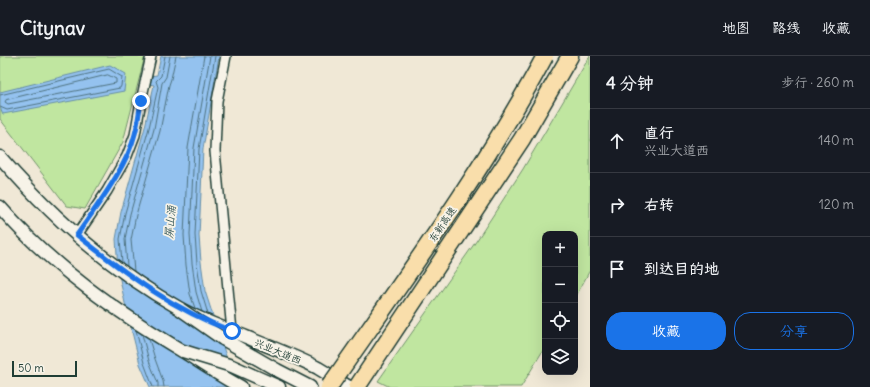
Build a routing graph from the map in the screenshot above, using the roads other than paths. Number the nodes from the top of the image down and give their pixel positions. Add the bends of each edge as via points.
1 (151, 56) edge
2 (226, 56) edge
3 (545, 56) edge
4 (570, 56) edge
5 (0, 157) edge
6 (0, 207) edge
7 (77, 235) junction
8 (225, 333) junction
9 (183, 352) junction
10 (240, 386) edge
11 (279, 387) edge
12 (310, 387) edge
13 (329, 387) edge
14 (349, 387) edge
15 (358, 387) edge

1 - 7 street via 135,135 127,156
2 - 8 street via 217,101 215,152
3 - 13 highway, 东新高速, bridge via 521,102 448,216
4 - 15 highway, 东新高速 via 522,139
5 - 7 main road via 42,203
6 - 9 main road via 58,264 117,310
7 - 8 main road, bridge via 148,289
8 - 12 main road
8 - 14 main road, 兴业大道西 via 317,368
9 - 10 main road
9 - 11 main road, bridge via 232,366

